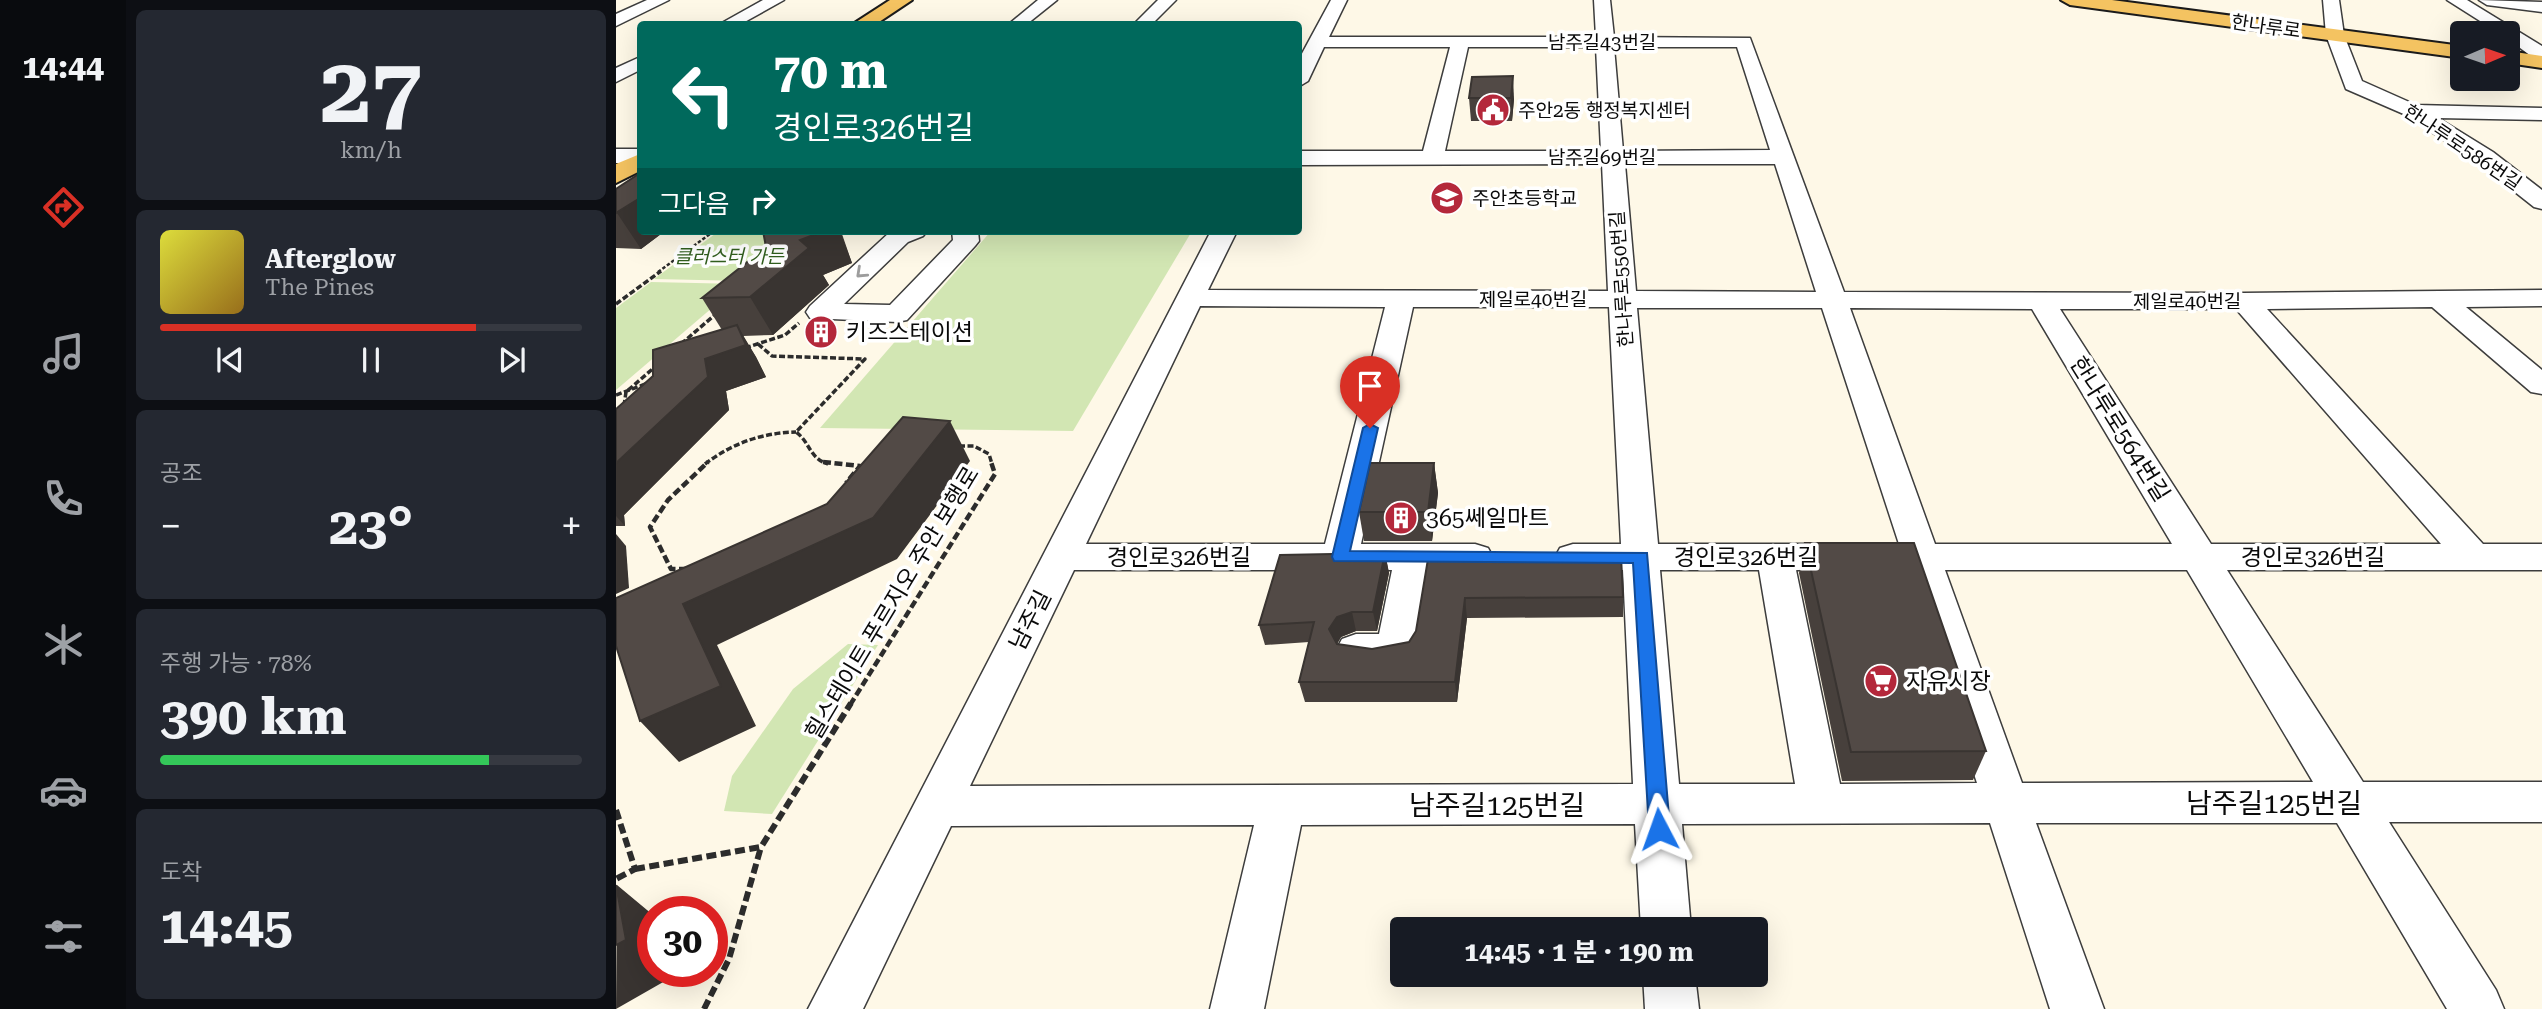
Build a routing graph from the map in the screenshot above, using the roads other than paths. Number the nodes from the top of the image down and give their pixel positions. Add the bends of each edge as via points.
1 (661, 0) edge
2 (776, 0) edge
3 (904, 0) edge
4 (1049, 0) edge
5 (1168, 0) edge
6 (1602, 0) edge
7 (2070, 0) edge
8 (2331, 0) edge
9 (2455, 0) edge
10 (2487, 0) edge
11 (1335, 1) edge
12 (2095, 2) edge
13 (2542, 7) edge
14 (616, 21) edge
15 (735, 21) edge
16 (868, 21) edge
17 (1021, 21) edge
18 (1145, 21) edge
19 (2335, 35) junction
20 (1318, 42) junction
21 (1605, 42) junction
22 (1460, 43) junction
23 (2450, 50) edge
24 (636, 54) edge
25 (2542, 55) edge
26 (2520, 59) edge
27 (2542, 62) edge
28 (1302, 68) edge
29 (616, 76) edge
30 (2413, 111) junction
31 (2542, 114) edge
32 (616, 156) edge
33 (1433, 157) junction
34 (1613, 157) junction
35 (1784, 157) junction
36 (637, 158) edge
37 (1302, 158) edge
38 (637, 160) edge
39 (616, 175) edge
40 (2542, 202) edge
41 (904, 235) edge
42 (965, 235) edge
43 (1222, 235) edge
44 (1190, 298) junction
45 (2438, 298) junction
46 (2542, 298) edge
47 (1401, 299) junction
48 (1623, 299) junction
49 (1833, 300) junction
50 (2041, 300) junction
51 (2244, 301) junction
52 (2542, 386) edge
53 (1061, 557) junction
54 (1340, 557) junction
55 (1413, 557) junction
56 (1641, 557) junction
57 (1775, 557) junction
58 (1921, 557) junction
59 (2200, 557) junction
60 (2473, 557) junction
61 (2542, 557) edge
62 (1356, 650) edge
63 (2542, 802) edge
64 (2350, 803) junction
65 (1658, 804) junction
66 (1821, 804) junction
67 (2006, 804) junction
68 (1282, 805) junction
69 (937, 806) junction
70 (1665, 917) edge
71 (1671, 987) edge
72 (835, 1009) edge
73 (1237, 1009) edge
74 (1672, 1009) edge
75 (2077, 1009) edge
76 (2477, 1009) edge

1 - 14 street
2 - 15 street
3 - 16 main road
4 - 17 street
5 - 18 street
6 - 21 street, 한나루로550번길
7 - 12 main road, 한나루로
8 - 19 street, 한나루로586번길
9 - 25 street
10 - 13 street
11 - 20 street
12 - 19 main road, 한나루로
19 - 23 main road, 한나루로
19 - 30 street, 한나루로586번길 via 2353,85
20 - 22 street, 남주길43번길
20 - 28 street
21 - 22 street, 남주길43번길
21 - 34 street, 한나루로550번길
21 - 35 street, 남주길43번길 via 1744,42
22 - 33 street
24 - 29 street
26 - 27 main road
30 - 31 street
30 - 40 street, 한나루로586번길 via 2485,157
32 - 36 street
33 - 34 street, 남주길69번길
33 - 37 street, 남주길69번길
34 - 35 street, 남주길69번길
34 - 48 street, 한나루로550번길
35 - 49 street
38 - 39 main road
41 -> 42 street via 820,312 897,314 966,241
43 - 44 street, 남주길
44 - 47 street, 제일로40번길
44 - 53 street, 남주길
45 - 46 street, 제일로40번길
45 - 51 street, 제일로40번길
45 - 52 street
47 - 48 street, 제일로40번길
47 - 54 street
48 - 49 street, 제일로40번길
48 - 56 street, 한나루로550번길
49 - 50 street, 제일로40번길
49 - 58 street
50 - 51 street, 제일로40번길
50 - 59 street, 한나루로564번길
51 - 60 street
53 - 54 street, 경인로326번길
53 - 69 street, 남주길
54 - 55 street, 경인로326번길
55 - 56 street, 경인로326번길
55 - 62 street via 1396,650
56 - 57 street, 경인로326번길
56 - 65 street, 한나루로550번길
57 - 58 street, 경인로326번길
57 - 66 street
58 - 59 street, 경인로326번길
58 - 67 street
59 - 60 street, 경인로326번길
59 - 64 street, 한나루로564번길
60 - 61 street, 경인로326번길
63 - 64 street, 남주길125번길
64 - 67 street, 남주길125번길
64 - 76 street, 한나루로564번길
65 - 66 street, 남주길125번길
65 - 68 street, 남주길125번길
65 - 70 street, 한나루로550번길
66 - 67 street, 남주길125번길
67 - 75 street
68 - 69 street, 남주길125번길
68 - 73 street
69 - 72 street, 남주길
71 - 74 street

